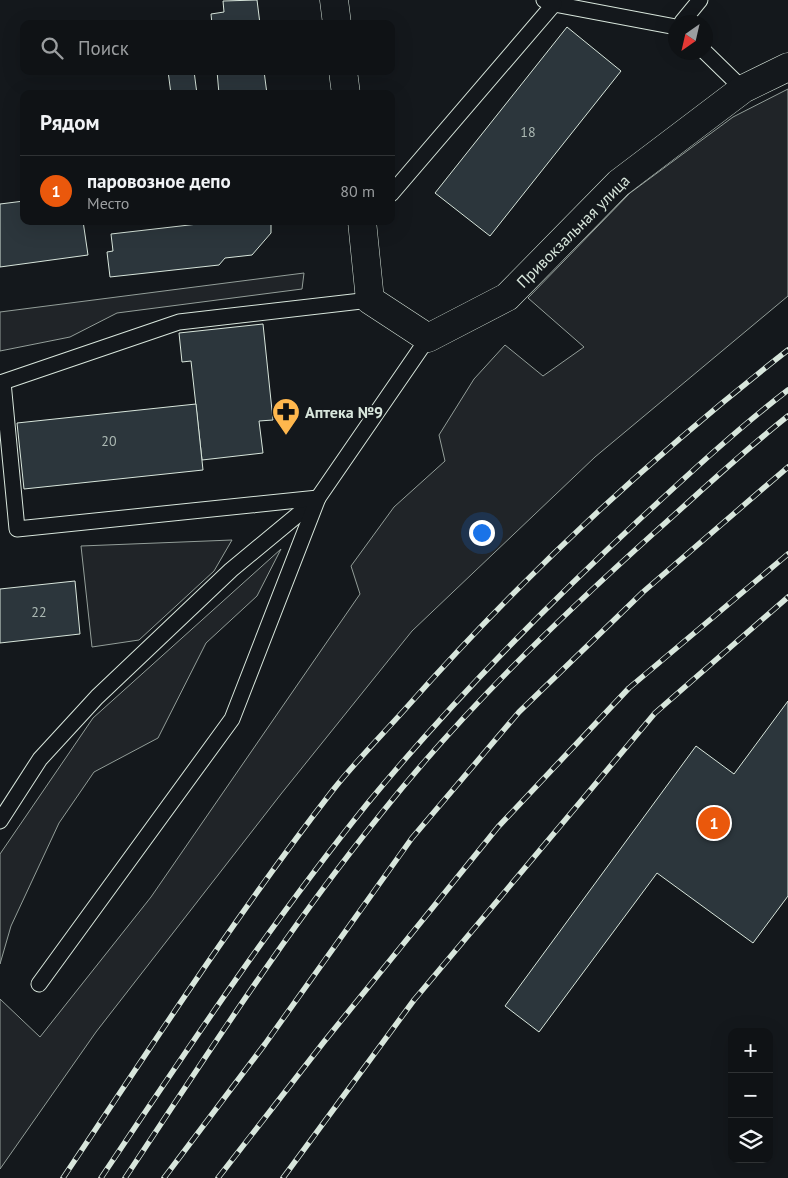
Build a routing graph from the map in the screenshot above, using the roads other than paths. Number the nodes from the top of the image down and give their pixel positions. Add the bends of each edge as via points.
1 (334, 0) edge
2 (700, 0) edge
3 (549, 2) edge
4 (688, 15) edge
5 (336, 20) edge
6 (668, 25) edge
7 (713, 60) edge
8 (788, 67) edge
9 (344, 75) edge
10 (743, 88) junction
11 (345, 90) edge
12 (395, 189) edge
13 (365, 225) edge
14 (370, 300) junction
15 (428, 338) junction
16 (318, 498) junction
17 (0, 821) edge
18 (40, 984) dead end

1 - 5 street
2 - 4 lane
3 - 6 lane
3 - 12 lane
7 - 10 lane
8 - 10 street, Привокзальная улица
9 - 11 street
10 - 15 street, Привокзальная улица via 619,183 507,297
13 - 14 street
14 - 15 street
14 - 16 lane via 179,322 3,382 17,529
15 - 16 lane
16 - 17 lane via 231,570 97,697 40,760
16 - 18 lane via 232,719

